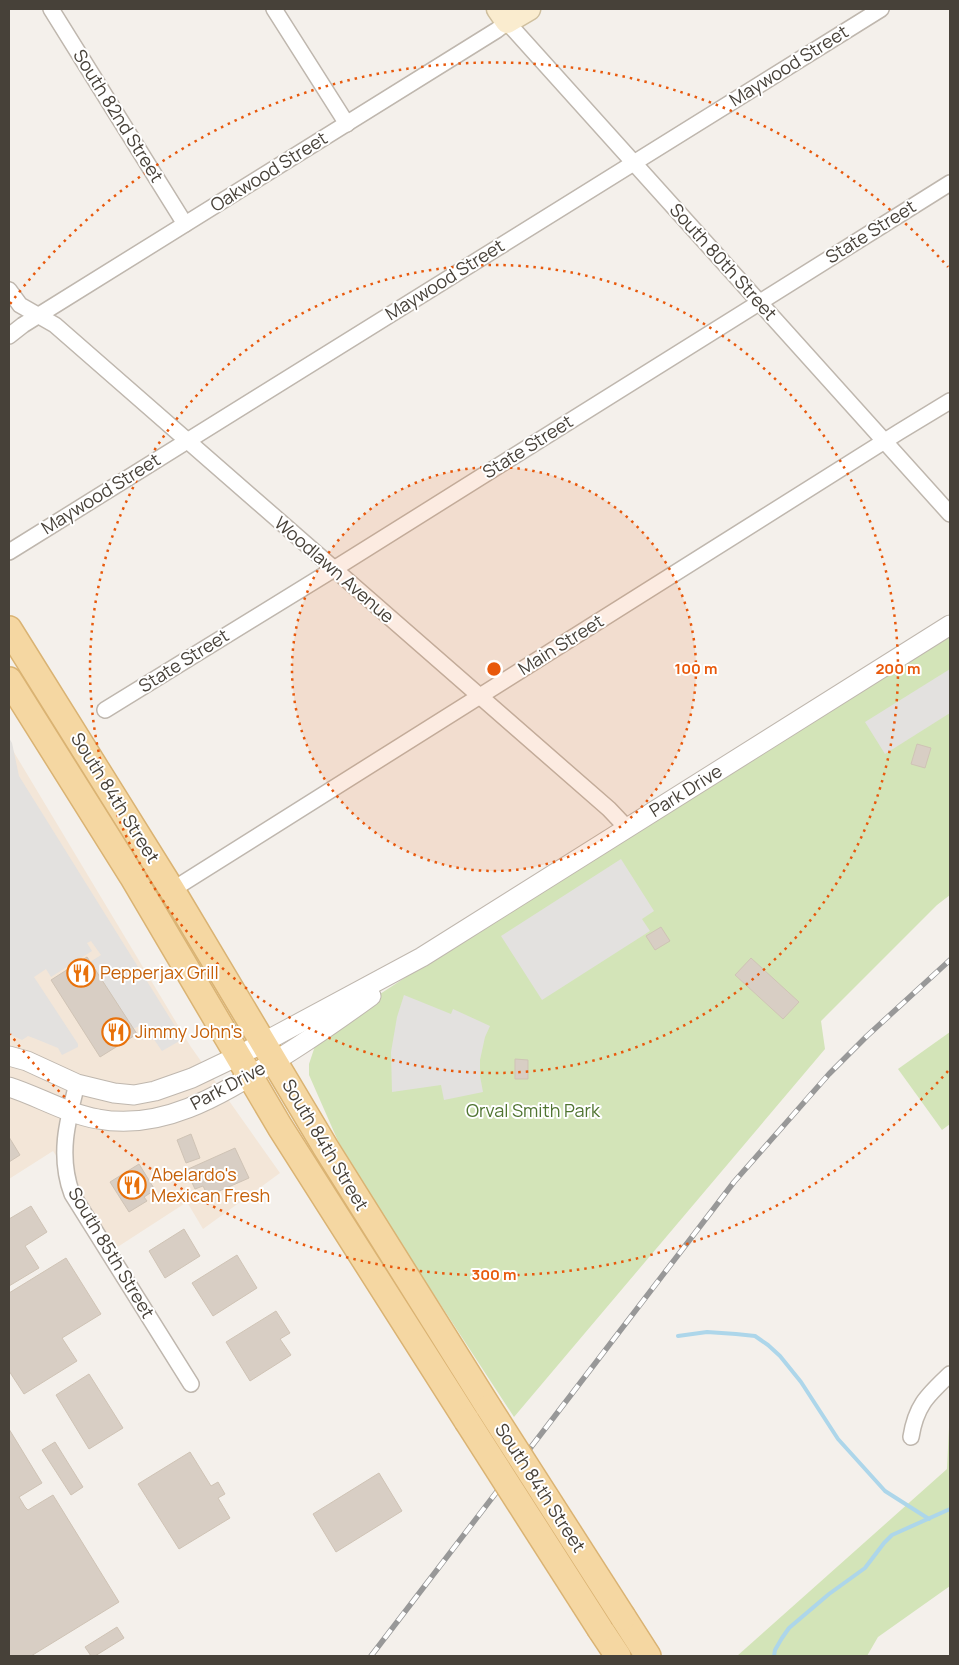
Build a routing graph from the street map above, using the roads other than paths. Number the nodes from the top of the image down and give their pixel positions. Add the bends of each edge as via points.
1 (51, 9) edge
2 (274, 9) edge
3 (529, 9) edge
4 (881, 9) edge
5 (503, 16) edge
6 (347, 124) junction
7 (634, 163) junction
8 (950, 183) edge
9 (185, 224) junction
10 (9, 290) edge
11 (759, 302) junction
12 (38, 316) junction
13 (9, 336) edge
14 (950, 401) edge
15 (187, 441) junction
16 (885, 441) junction
17 (950, 514) edge
18 (9, 552) edge
19 (334, 569) junction
20 (950, 625) edge
21 (9, 629) edge
22 (9, 680) edge
23 (480, 696) junction
24 (105, 710) dead end
25 (627, 828) junction
26 (172, 890) junction
27 (268, 1052) junction
28 (9, 1056) edge
29 (244, 1066) junction
30 (77, 1084) junction
31 (9, 1087) edge
32 (70, 1111) junction
33 (950, 1374) edge
34 (191, 1384) dead end
35 (911, 1437) dead end
36 (618, 1656) edge
37 (648, 1656) edge

1 - 9 street, South 82nd Street
2 - 6 street
3 - 5 main road, Oakwood Street
4 - 7 street, Maywood Street
5 - 6 street, Oakwood Street via 497,30
5 - 7 street, South 80th Street
6 - 9 street, Oakwood Street
7 - 11 street, South 80th Street
7 - 15 street, Maywood Street
8 - 11 street, State Street
9 - 12 street, Oakwood Street
10 - 12 street, Woodlawn Avenue via 20,305
11 - 16 street, South 80th Street
11 - 19 street, State Street
12 - 13 street, Oakwood Street
12 - 15 street, Woodlawn Avenue via 55,325
14 - 16 street, Main Street
15 - 18 street, Maywood Street
15 - 19 street, Woodlawn Avenue
16 - 17 street, South 80th Street
16 - 23 street, Main Street
19 - 23 street, Woodlawn Avenue
19 - 24 street, State Street
20 - 25 street, Park Drive
21 - 26 main road, South 84th Street
22 - 29 main road, South 84th Street via 132,876
23 - 25 street, Woodlawn Avenue
23 - 26 street, Main Street
25 - 27 street, Park Drive via 422,957 346,1014
26 - 27 main road, South 84th Street
27 - 29 street, Park Drive
27 - 37 main road, South 84th Street, bridge via 489,1408
28 - 30 street, Park Drive
29 - 30 street, Park Drive via 134,1094
29 - 32 street, Park Drive via 220,1094 174,1113 114,1122
29 - 36 main road, South 84th Street, bridge via 311,1177
30 - 32 street, South 85th Street
31 - 32 street, Park Drive
32 - 34 street, South 85th Street via 65,1168 72,1194
33 - 35 street via 920,1406

